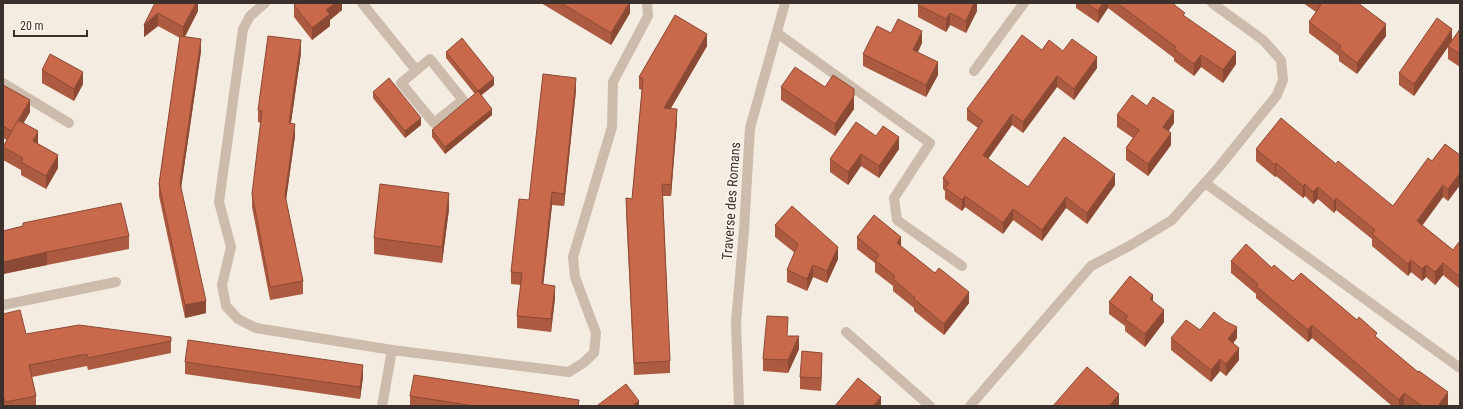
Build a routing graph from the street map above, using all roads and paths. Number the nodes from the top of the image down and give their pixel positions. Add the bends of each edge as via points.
1 (265, 3) edge
2 (362, 3) edge
3 (647, 3) edge
4 (785, 3) edge
5 (1024, 3) edge
6 (1212, 3) edge
7 (776, 33) junction
8 (416, 70) junction
9 (974, 71) dead end
10 (3, 84) edge
11 (69, 123) dead end
12 (1205, 183) junction
13 (962, 266) dead end
14 (116, 282) dead end
15 (3, 305) edge
16 (846, 332) dead end
17 (392, 350) junction
18 (1460, 368) edge
19 (382, 406) edge
20 (739, 406) edge
21 (930, 406) edge
22 (970, 406) edge

1 - 17 street via 250,16 243,29 219,202 231,246 222,285 226,306 238,319 256,328
2 - 8 street
3 - 17 street via 648,16 613,82 612,128 574,256 575,277 596,333 594,353 569,372
4 - 7 street, Traverse des Romans
5 - 9 street
6 - 12 street via 1263,40 1281,60 1283,80 1277,95
7 - 13 street via 930,143 894,198 897,220
7 - 20 street, Traverse des Romans via 750,128 736,322
8 - 8 street via 430,59 463,100 434,123 400,83
10 - 11 street
12 - 18 street
12 - 22 street via 1172,220 1091,266
14 - 15 street
16 - 21 street
17 - 19 street

